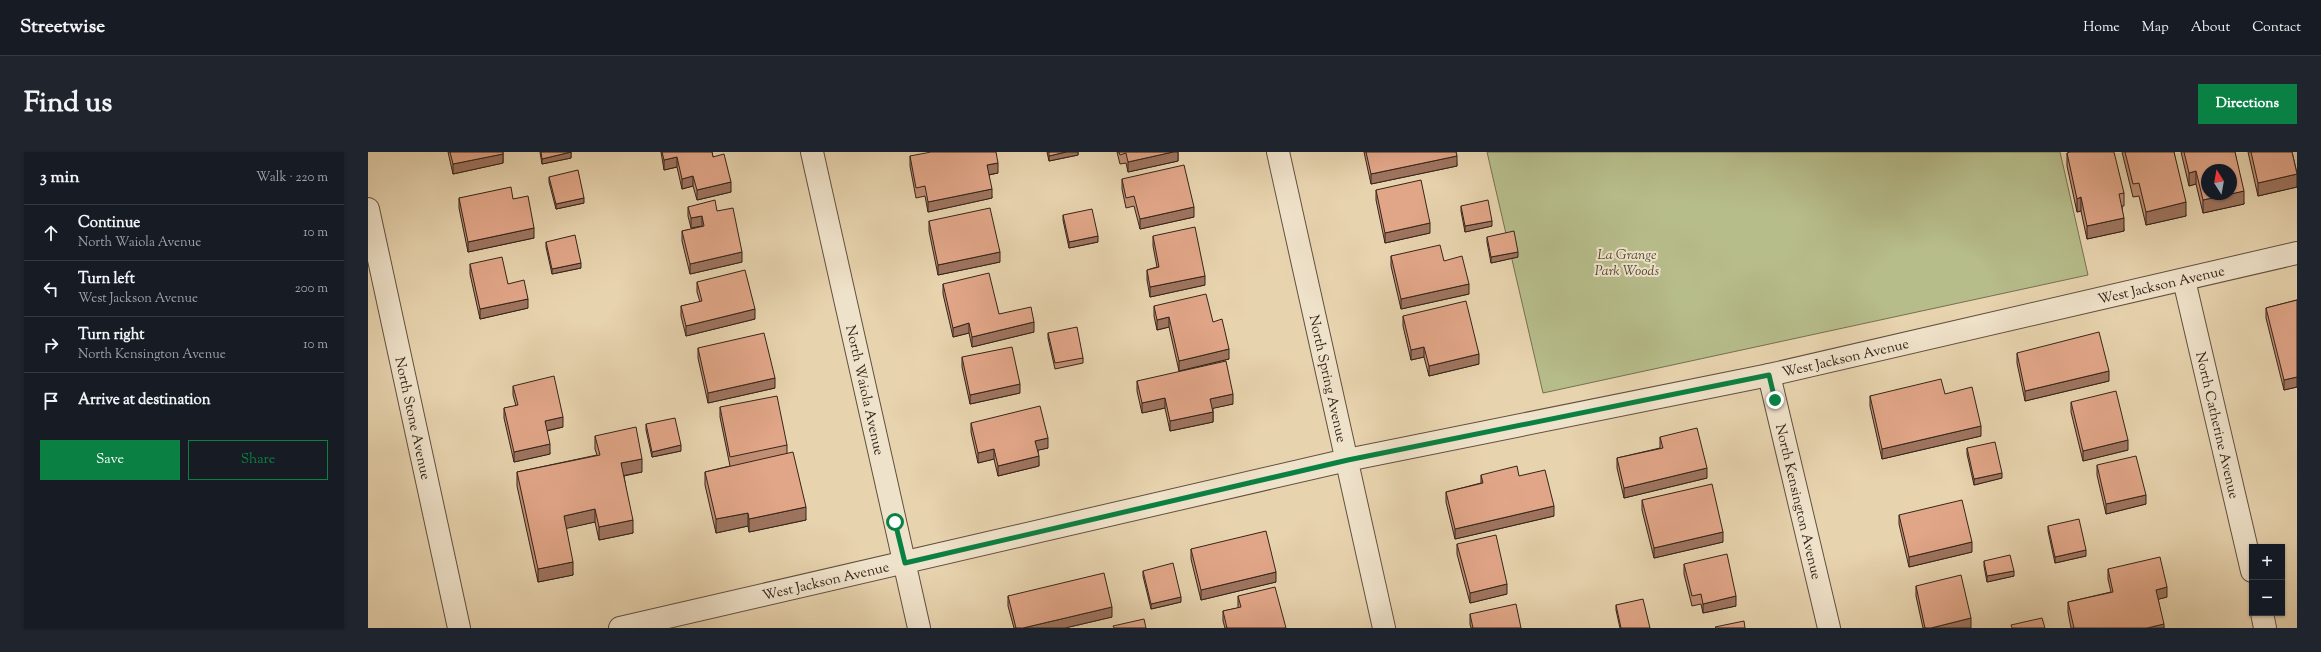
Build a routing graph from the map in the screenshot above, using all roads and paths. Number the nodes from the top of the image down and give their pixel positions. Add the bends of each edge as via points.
1 (812, 152) edge
2 (1278, 152) edge
3 (368, 209) edge
4 (2297, 252) edge
5 (2184, 280) junction
6 (1769, 375) junction
7 (1348, 460) junction
8 (2249, 558) edge
9 (905, 563) junction
10 (2263, 616) edge
11 (460, 628) edge
12 (620, 628) edge
13 (920, 628) edge
14 (1384, 628) edge
15 (1829, 628) edge
16 (2265, 628) edge

1 - 9 street, North Waiola Avenue
2 - 7 street, North Spring Avenue
3 - 11 street, North Stone Avenue
4 - 5 street, West Jackson Avenue
5 - 6 street, West Jackson Avenue
5 - 8 street, North Catherine Avenue
6 - 7 street, West Jackson Avenue
6 - 15 street, North Kensington Avenue
7 - 9 street, West Jackson Avenue
7 - 14 street, North Spring Avenue
9 - 12 street, West Jackson Avenue
9 - 13 street, North Waiola Avenue
10 - 16 street

